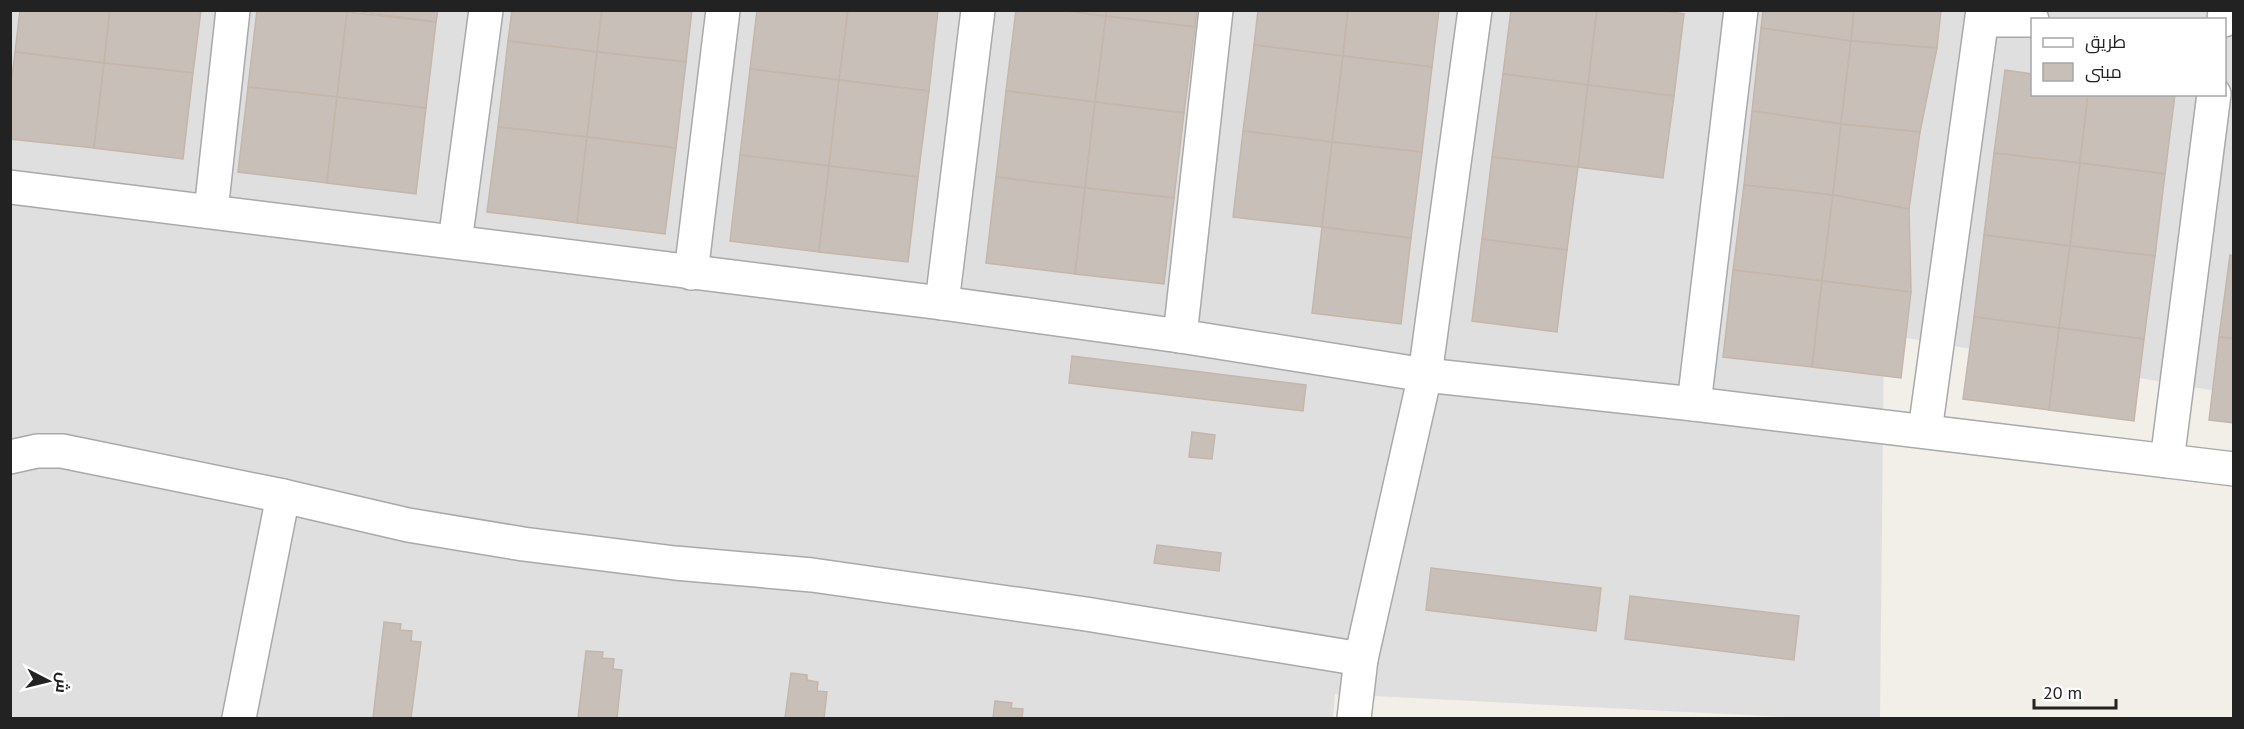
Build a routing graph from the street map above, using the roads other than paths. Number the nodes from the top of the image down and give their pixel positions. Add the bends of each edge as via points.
1 (233, 10) edge
2 (486, 10) edge
3 (723, 10) edge
4 (978, 10) edge
5 (1216, 10) edge
6 (1475, 10) edge
7 (1741, 10) edge
8 (1983, 15) edge
9 (2031, 20) edge
10 (2214, 96) edge
11 (10, 187) edge
12 (211, 211) junction
13 (455, 242) junction
14 (691, 273) junction
15 (942, 303) junction
16 (1180, 336) junction
17 (1425, 375) junction
18 (1694, 404) junction
19 (1924, 432) junction
20 (10, 457) edge
21 (2167, 461) junction
22 (2234, 469) edge
23 (283, 495) junction
24 (1361, 659) junction
25 (240, 718) edge
26 (1354, 718) edge

1 - 12 street
2 - 13 street
3 - 14 street
4 - 15 street
5 - 16 street
6 - 17 street
7 - 18 street
8 - 9 street
8 - 19 street
10 - 21 street
11 - 12 street
12 - 13 street
13 - 14 street
14 - 15 street
15 - 16 street
16 - 17 street
17 - 18 street
17 - 24 street
18 - 19 street
19 - 21 street
20 - 23 street via 62,451
21 - 22 street
23 - 24 street via 408,525 523,544 812,575
23 - 25 street
24 - 26 street

